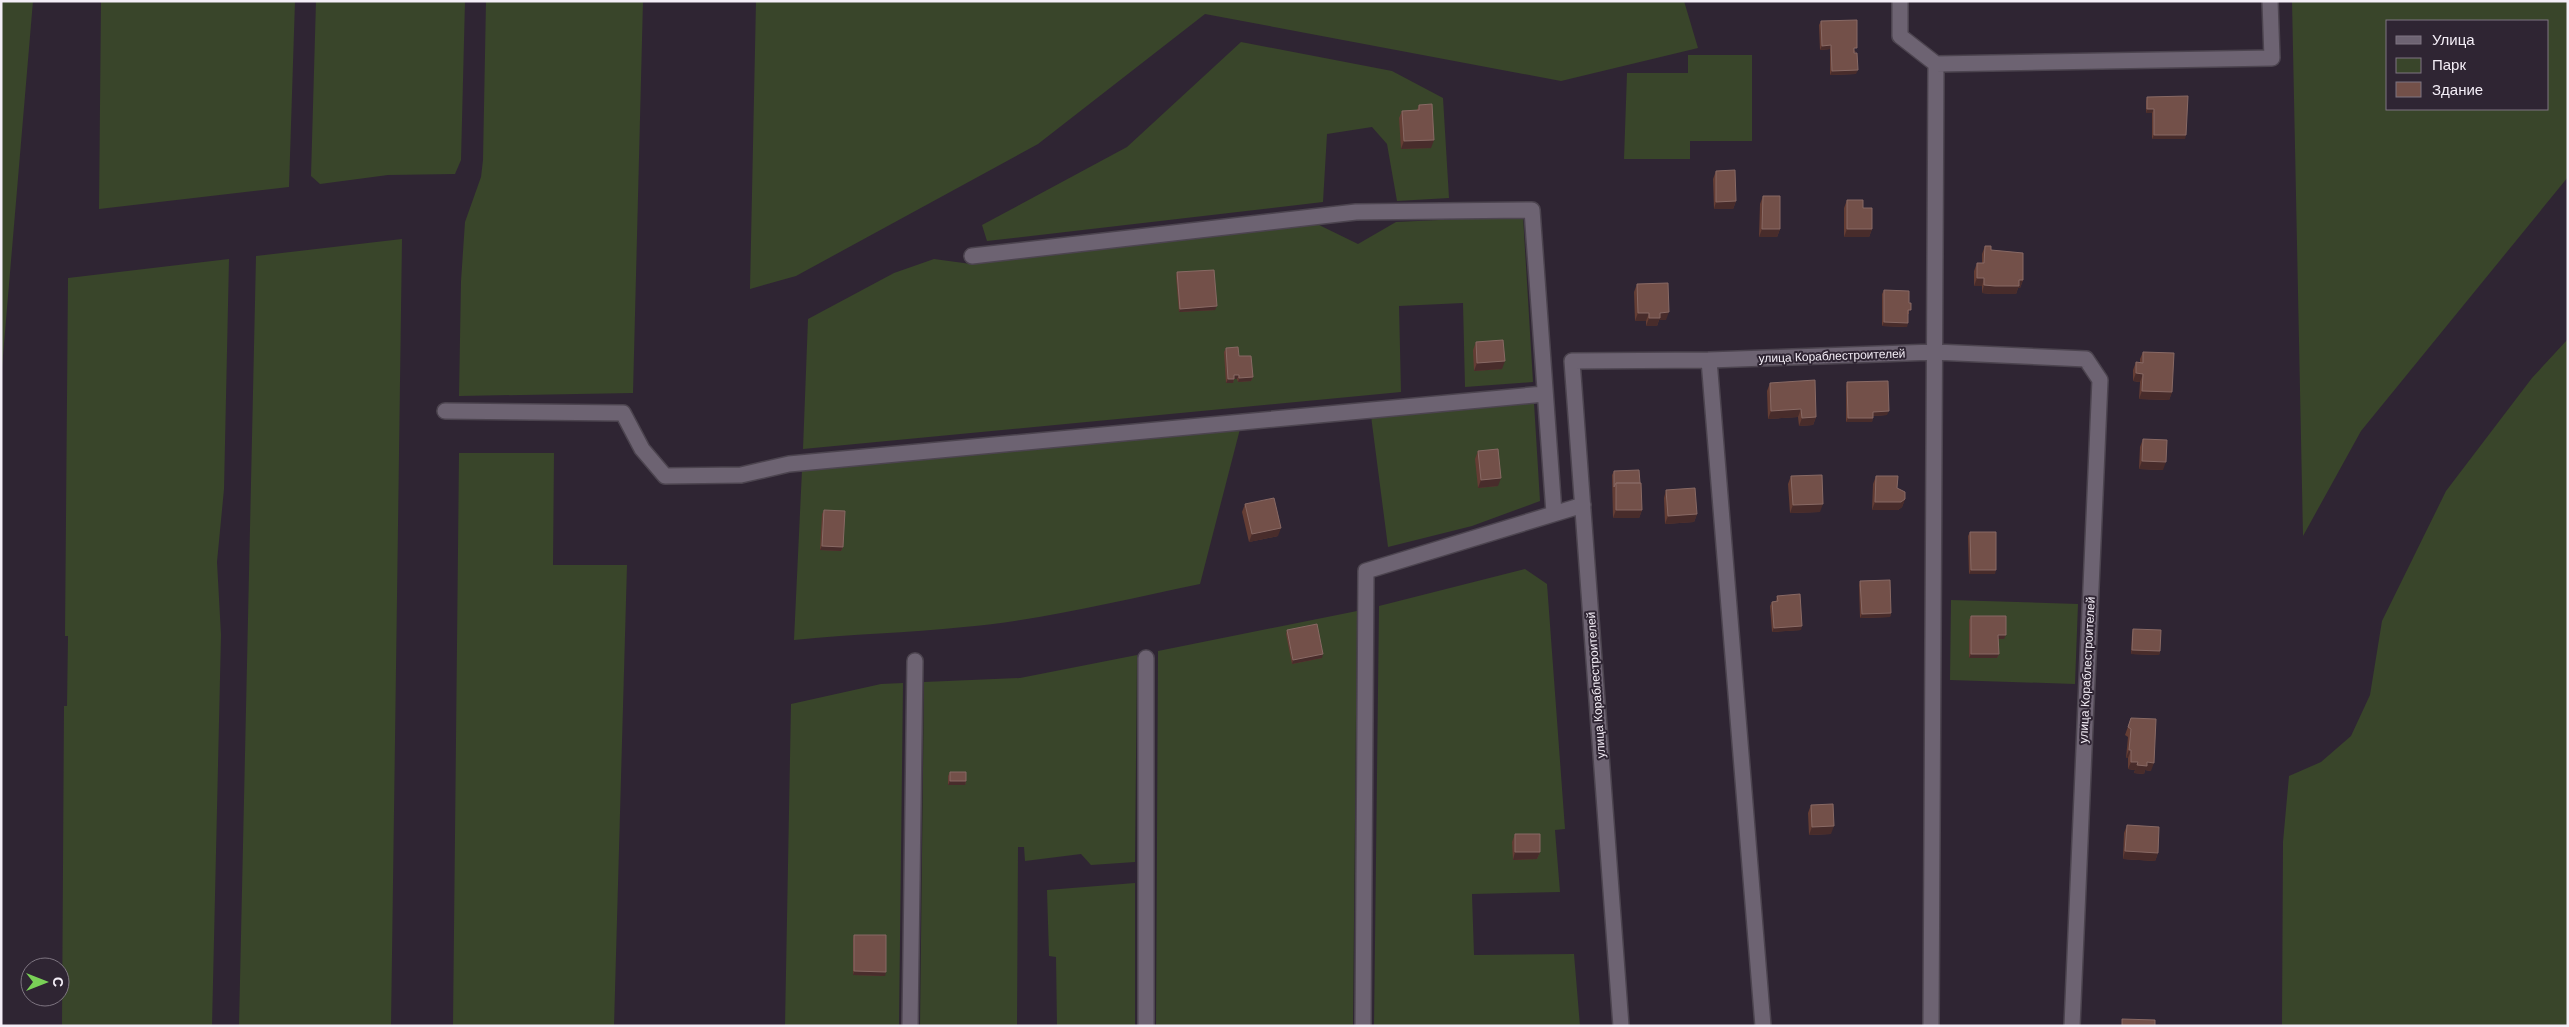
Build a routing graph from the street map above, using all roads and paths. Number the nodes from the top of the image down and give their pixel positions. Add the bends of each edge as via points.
1 (1900, 1) edge
2 (2270, 1) edge
3 (1936, 64) junction
4 (972, 256) dead end
5 (1935, 352) junction
6 (1709, 360) junction
7 (1544, 394) junction
8 (446, 411) dead end
9 (1583, 505) junction
10 (1554, 513) junction
11 (1146, 658) dead end
12 (915, 662) dead end
13 (910, 1026) edge
14 (1146, 1026) edge
15 (1362, 1026) edge
16 (1621, 1026) edge
17 (1762, 1026) edge
18 (1931, 1026) edge
19 (2072, 1026) edge

1 - 3 street via 1900,36
2 - 3 street via 2272,58
3 - 5 street
4 - 7 street via 1356,212 1532,210
5 - 6 street, улица Кораблестроителей
5 - 18 street
5 - 19 street, улица Кораблестроителей via 2086,359 2100,380
6 - 9 street, улица Кораблестроителей via 1572,361
6 - 17 street
7 - 8 street via 799,463 741,475 665,476 642,449 622,413
7 - 10 street
9 - 10 street
9 - 16 street, улица Кораблестроителей
10 - 15 street via 1366,571
11 - 14 street
12 - 13 street

